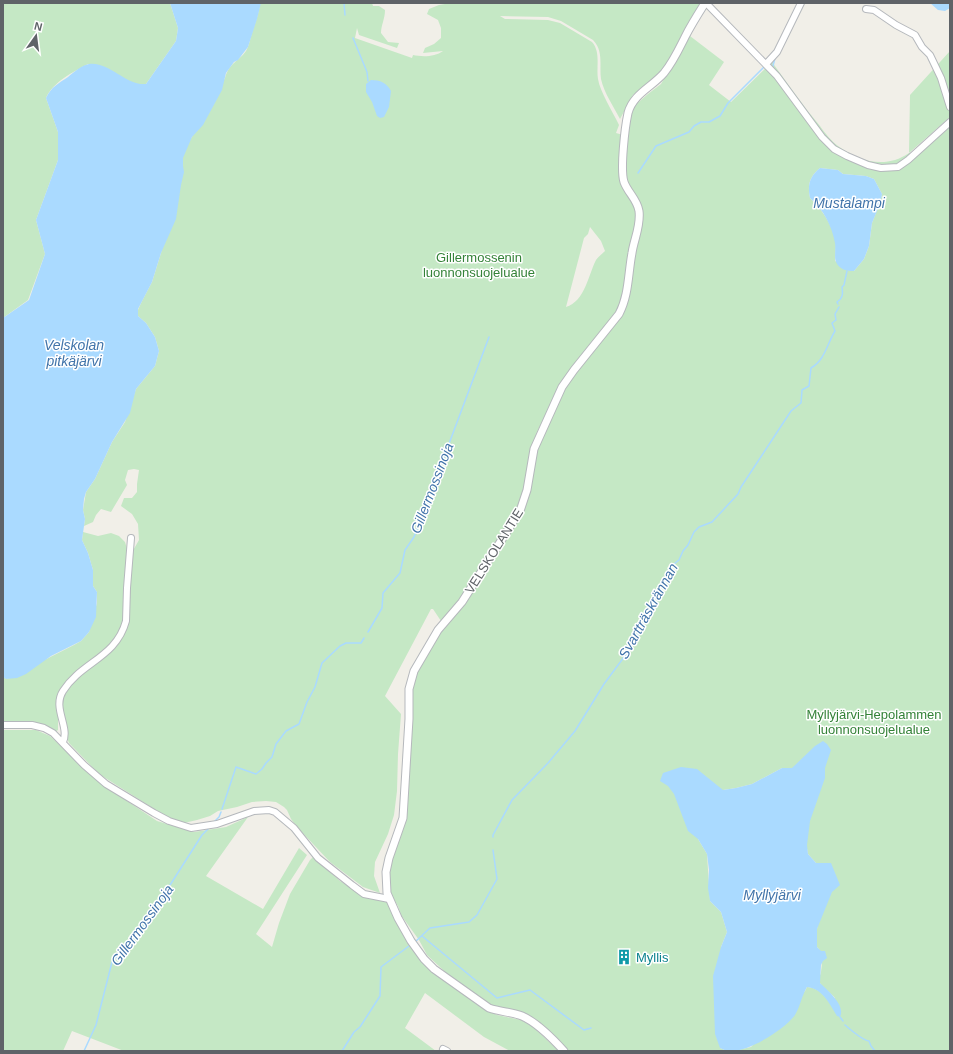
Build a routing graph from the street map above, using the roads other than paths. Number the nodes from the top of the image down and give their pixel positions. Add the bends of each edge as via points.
1 (706, 3) edge
2 (801, 3) edge
3 (866, 9) dead end
4 (766, 64) junction
5 (950, 107) edge
6 (950, 122) edge
7 (131, 538) dead end
8 (3, 726) edge
9 (63, 742) junction
10 (389, 899) junction
11 (564, 1051) edge

1 - 4 street
1 - 10 street, VELSKOLANTIE via 665,72 652,86 636,97 628,113 623,176 637,204 640,220 632,250 628,287 619,314 562,387 534,449 527,490 520,510 462,602 438,630 411,678 403,818 386,872
2 - 4 street via 777,52
3 - 5 street via 874,10 915,35 932,58
4 - 6 street via 834,149 868,165 885,168 900,165
7 - 9 street via 125,626 104,655 75,676 63,691 59,709 65,737
8 - 9 street via 32,725 44,728
9 - 10 street via 106,784 169,821 191,828 217,824 254,811 275,812 294,828 318,858 352,885 364,894
10 - 11 street, VELSKOLANTIE via 411,941 434,969 489,1008 528,1019

